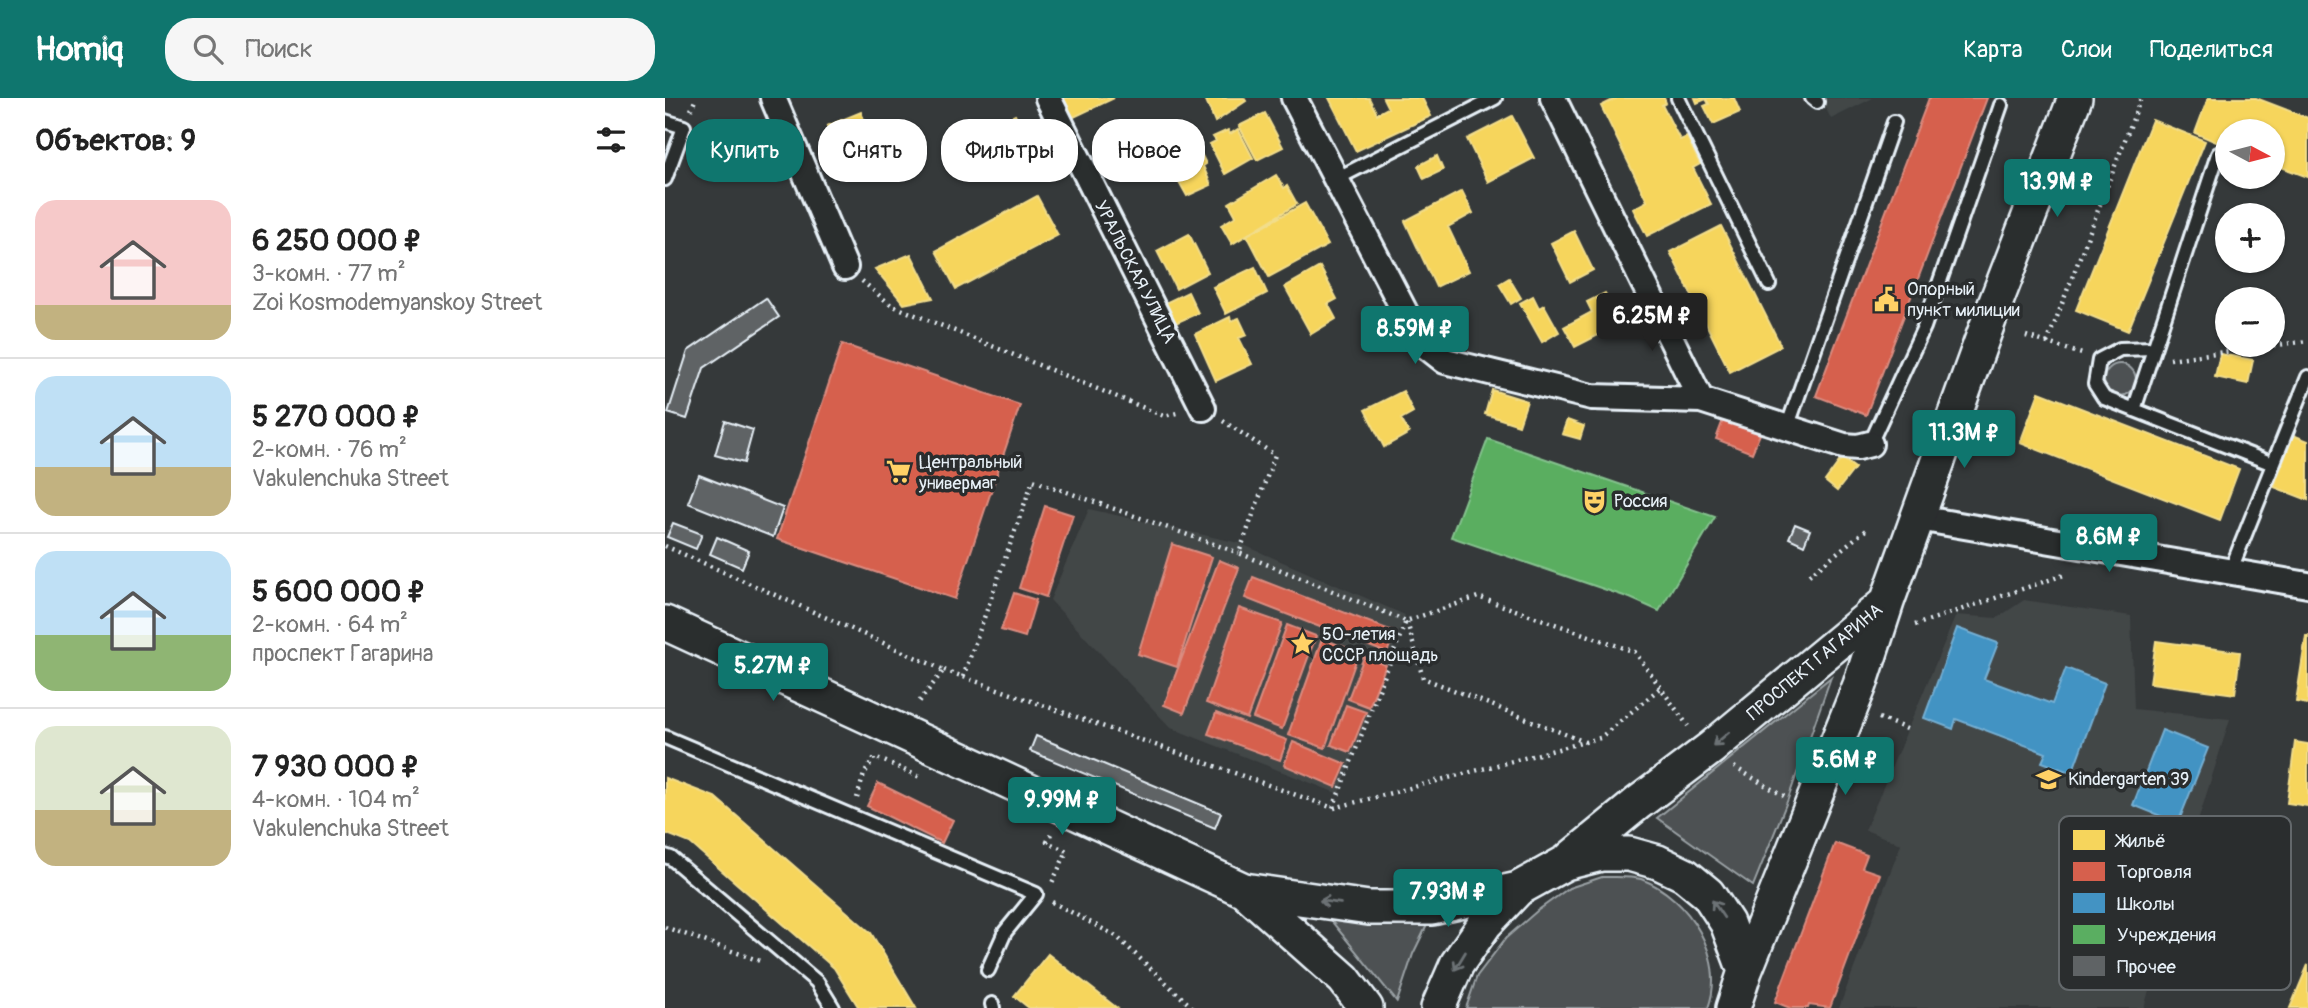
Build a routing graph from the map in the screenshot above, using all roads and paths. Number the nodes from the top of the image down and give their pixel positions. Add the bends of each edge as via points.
1 (773, 98) edge
2 (1048, 98) edge
3 (1294, 98) edge
4 (1495, 98) edge
5 (1678, 98) edge
6 (2075, 98) edge
7 (2141, 98) edge
8 (1560, 100) edge
9 (2001, 105) dead end
10 (665, 121) edge
11 (1894, 122) dead end
12 (2215, 163) edge
13 (665, 179) edge
14 (1336, 179) junction
15 (845, 267) joint
16 (1769, 284) dead end
17 (2047, 343) dead end
18 (2154, 348) junction
19 (2308, 377) edge
20 (1701, 400) junction
21 (2302, 407) edge
22 (1203, 408) junction
23 (2134, 410) junction
24 (1787, 428) junction
25 (1870, 444) joint
26 (2273, 464) junction
27 (1918, 518) junction
28 (1867, 529) dead end
29 (665, 546) edge
30 (1238, 553) junction
31 (2230, 572) junction
32 (1809, 575) dead end
33 (2064, 575) dead end
34 (2308, 585) edge
35 (1887, 602) junction
36 (1406, 621) junction
37 (665, 623) edge
38 (1915, 625) dead end
39 (944, 670) junction
40 (963, 677) junction
41 (1660, 688) junction
42 (919, 702) dead end
43 (1878, 718) dead end
44 (1688, 726) dead end
45 (1907, 729) dead end
46 (665, 737) edge
47 (1585, 742) junction
48 (1727, 763) dead end
49 (890, 765) dead end
50 (864, 774) dead end
51 (1788, 799) dead end
52 (1333, 808) junction
53 (1067, 851) dead end
54 (665, 856) edge
55 (1565, 863) junction
56 (1518, 889) junction
57 (1244, 890) junction
58 (1041, 896) junction
59 (665, 927) edge
60 (766, 964) dead end
61 (988, 970) dead end
62 (1745, 971) junction
63 (833, 1008) edge
64 (1193, 1008) edge
65 (1366, 1008) edge
66 (1438, 1008) edge
67 (1733, 1008) edge

1 - 15 street
2 - 22 street, УРАЛЬСКАЯ УЛИЦА
3 - 14 street
4 - 14 lane
5 - 16 lane
6 - 27 main road
7 - 17 path
8 - 20 street
9 - 25 lane via 1924,327
10 - 13 lane via 684,127
11 - 24 lane
12 - 18 lane
14 - 20 street via 1422,343 1445,361 1592,397
15 - 22 path via 891,306 1164,416
18 - 23 lane
18 - 23 lane via 2120,349 2099,360 2095,384 2104,398
19 - 21 lane
20 - 24 street
21 - 26 lane
22 - 30 path via 1275,455
23 - 26 lane
24 - 25 street via 1844,446
26 - 31 lane
27 - 31 street
27 - 35 main road
28 - 32 path
29 - 39 path
30 - 36 path
30 - 40 path via 1033,480
31 - 34 street
33 - 38 path
35 -> 55 main road, ПРОСПЕКТ ГАГАРИНА
35 - 62 main road, ПРОСПЕКТ ГАГАРИНА via 1855,698
36 - 41 path via 1478,597 1635,652
36 - 47 path via 1423,678
36 - 52 path
37 - 57 main road
39 - 40 path
39 - 42 path
40 - 52 path
41 - 44 path
41 - 47 path via 1600,738
43 - 45 path
46 - 58 lane
47 - 52 path
48 - 51 path
49 - 50 path via 875,757
53 - 58 path
54 - 63 lane via 817,982
55 - 56 main road
62 -> 55 main road via 1727,923 1708,894 1685,875 1629,854 1601,854
56 -> 57 main road via 1433,908 1382,908
56 -> 66 main road via 1485,924 1457,964
57 - 65 main road via 1344,979
58 - 61 lane via 1005,932
58 - 64 path via 1116,936
59 - 60 path
62 - 67 main road, ПРОСПЕКТ ГАГАРИНА

